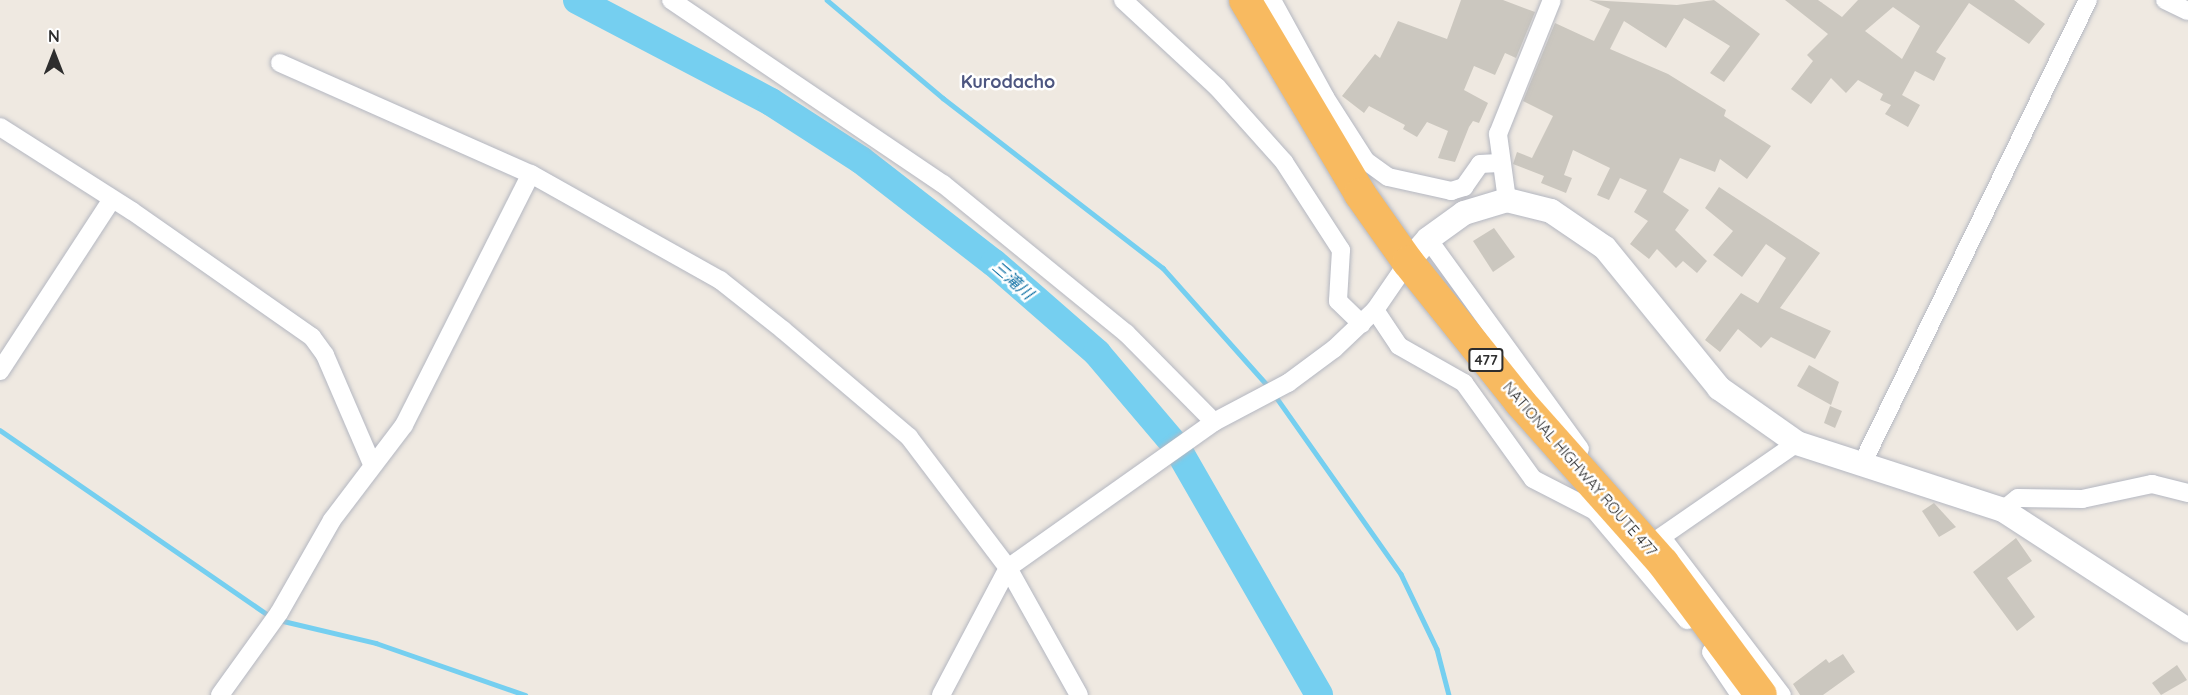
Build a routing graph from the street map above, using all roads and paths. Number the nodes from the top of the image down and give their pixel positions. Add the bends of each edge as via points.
1 (671, 0) edge
2 (1123, 0) edge
3 (1245, 0) edge
4 (1272, 0) edge
5 (1552, 0) edge
6 (2088, 0) edge
7 (2165, 0) edge
8 (2188, 11) edge
9 (280, 63) dead end
10 (0, 127) edge
11 (1499, 163) junction
12 (531, 174) junction
13 (112, 199) junction
14 (1507, 200) junction
15 (1418, 251) junction
16 (1368, 317) junction
17 (0, 371) edge
18 (1213, 424) junction
19 (1797, 443) junction
20 (372, 464) junction
21 (1862, 464) junction
22 (2188, 493) edge
23 (2003, 510) junction
24 (1661, 537) junction
25 (1008, 568) junction
26 (2188, 630) edge
27 (220, 695) edge
28 (941, 695) edge
29 (1079, 695) edge
30 (1740, 695) edge
31 (1761, 695) edge
32 (1782, 695) edge

1 - 18 street via 944,184 1126,333
2 - 16 street via 1217,87 1284,162 1341,250 1338,301
3 - 15 highway, NATIONAL HIGHWAY ROUTE 477 / 477 via 1360,194
4 - 11 street via 1324,98 1366,161 1388,177 1451,191 1464,187 1480,164
5 - 11 street via 1497,134
6 - 21 street
7 - 8 street
9 - 12 street
10 - 13 street
11 - 14 street
12 - 20 street via 404,425
12 - 25 street via 720,280 889,415
13 - 17 street
13 - 20 street via 312,337 325,355
14 - 15 street via 1464,213
14 - 19 street via 1551,211 1605,248 1719,388
15 - 16 street
15 - 24 street via 1589,460
15 - 31 highway, NATIONAL HIGHWAY ROUTE 477 / 477 via 1520,402 1663,564
16 - 18 street via 1288,383
16 - 30 street via 1399,346 1464,383 1533,479 1595,511 1695,629
18 - 25 street
19 - 21 street
19 - 24 street
20 - 27 street via 275,619
21 - 23 street
22 - 23 street via 2152,484 2082,499 2018,498
23 - 26 street
24 - 32 street
25 - 28 street
25 - 29 street

